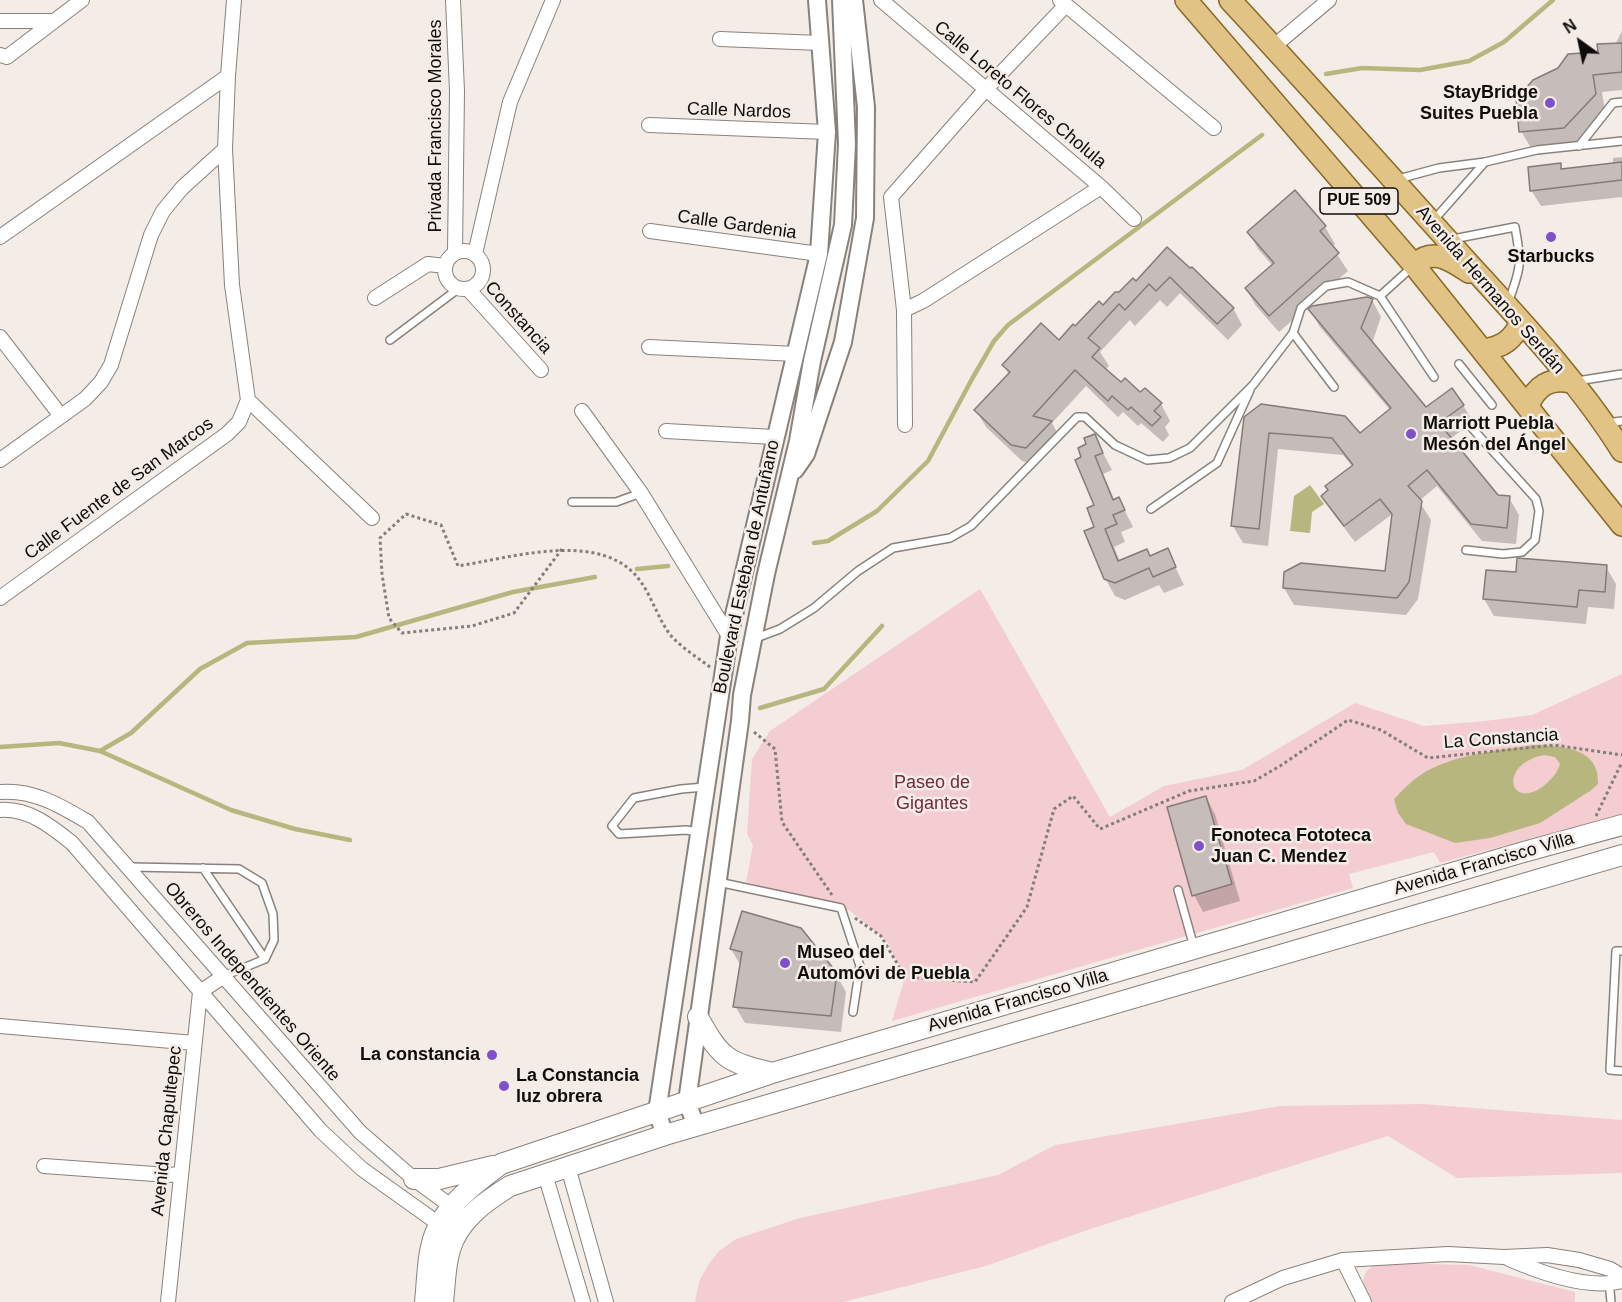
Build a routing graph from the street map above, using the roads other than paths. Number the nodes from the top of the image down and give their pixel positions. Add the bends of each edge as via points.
1 (82, 0) edge
2 (234, 0) edge
3 (453, 0) edge
4 (553, 0) edge
5 (816, 0) edge
6 (841, 0) edge
7 (854, 0) edge
8 (881, 0) edge
9 (1186, 0) edge
10 (1230, 0) edge
11 (1329, 0) edge
12 (1063, 2) edge
13 (67, 5) edge
14 (0, 21) edge
15 (53, 21) junction
16 (720, 39) dead end
17 (820, 43) junction
18 (1273, 47) junction
19 (0, 55) edge
20 (228, 76) junction
21 (986, 89) junction
22 (1622, 102) edge
23 (650, 125) dead end
24 (1214, 128) dead end
25 (827, 132) junction
26 (1622, 141) edge
27 (1579, 146) junction
28 (225, 149) junction
29 (1485, 162) junction
30 (1393, 180) junction
31 (1101, 188) junction
32 (1134, 219) dead end
33 (1431, 223) junction
34 (650, 231) dead end
35 (0, 237) edge
36 (1447, 240) junction
37 (455, 252) junction
38 (475, 254) junction
39 (819, 254) junction
40 (1414, 265) junction
41 (445, 266) junction
42 (1486, 284) junction
43 (463, 289) junction
44 (1380, 296) junction
45 (375, 298) dead end
46 (1507, 305) junction
47 (904, 310) junction
48 (1521, 322) junction
49 (1293, 333) junction
50 (0, 337) edge
51 (390, 340) dead end
52 (649, 347) dead end
53 (1483, 350) junction
54 (796, 354) junction
55 (1459, 364) dead end
56 (541, 370) dead end
57 (1622, 374) edge
58 (1434, 376) dead end
59 (1571, 382) junction
60 (1252, 385) junction
61 (1334, 387) dead end
62 (248, 400) junction
63 (1492, 405) dead end
64 (1528, 406) junction
65 (582, 411) dead end
66 (61, 416) junction
67 (1613, 422) edge
68 (905, 425) dead end
69 (1471, 427) dead end
70 (666, 430) dead end
71 (774, 437) junction
72 (1622, 451) edge
73 (0, 460) edge
74 (788, 481) junction
75 (641, 493) junction
76 (572, 502) dead end
77 (1151, 508) dead end
78 (372, 518) dead end
79 (1622, 525) edge
80 (1466, 550) dead end
81 (0, 598) edge
82 (729, 636) junction
83 (754, 639) junction
84 (705, 787) junction
85 (0, 792) edge
86 (0, 810) edge
87 (1622, 825) edge
88 (699, 832) junction
89 (1622, 855) edge
90 (127, 867) junction
91 (203, 868) junction
92 (717, 882) junction
93 (1178, 890) dead end
94 (1195, 949) junction
95 (1622, 951) edge
96 (265, 959) junction
97 (224, 976) junction
98 (200, 992) junction
99 (853, 1012) dead end
100 (698, 1017) junction
101 (0, 1026) edge
102 (194, 1043) junction
103 (1622, 1071) edge
104 (772, 1073) junction
105 (687, 1102) junction
106 (657, 1112) junction
107 (696, 1126) junction
108 (665, 1135) junction
109 (501, 1164) junction
110 (44, 1166) dead end
111 (568, 1167) junction
112 (181, 1174) junction
113 (545, 1174) junction
114 (414, 1179) junction
115 (452, 1206) junction
116 (468, 1219) junction
117 (439, 1224) junction
118 (455, 1236) junction
119 (1504, 1257) junction
120 (1343, 1260) junction
121 (1610, 1269) junction
122 (1622, 1276) edge
123 (1615, 1283) edge
124 (168, 1302) edge
125 (425, 1302) edge
126 (443, 1302) edge
127 (583, 1302) edge
128 (606, 1302) edge
129 (1232, 1302) edge
130 (1364, 1302) edge
131 (1611, 1302) edge

1 - 13 street
2 - 20 street
3 - 37 street, Privada Francisco Morales via 457,91
4 - 38 street via 510,102
5 - 17 street, Boulevard Esteban de Antuñano
6 - 74 street, Boulevard Esteban de Antuñano via 848,144 843,225
7 - 74 street via 866,107 865,218 843,342 806,454
8 - 21 street, Calle Loreto Flores Cholula
9 - 40 main road, PUE 509
10 - 18 main road, Avenida Hermanos Serdán / PUE 509
11 - 18 street
12 - 21 street
12 - 24 street
13 - 15 street
14 - 15 street
15 - 19 street via 7,57
16 - 17 street
17 - 25 street, Boulevard Esteban de Antuñano
18 - 30 main road, Avenida Hermanos Serdán / PUE 509
20 - 28 street
20 - 35 street
21 - 31 street, Calle Loreto Flores Cholula
21 - 47 street via 891,197
22 - 27 lane via 1613,103
23 - 25 street, Calle Nardos
25 - 39 street, Boulevard Esteban de Antuñano
26 - 27 lane
27 - 29 lane via 1537,150
28 - 62 street via 232,285
28 - 66 street via 163,211 151,235 111,364 93,391
29 - 30 lane via 1438,168
29 - 33 lane
30 - 33 main road, Avenida Hermanos Serdán / PUE 509
31 - 32 street, Calle Loreto Flores Cholula
31 - 47 street
33 - 36 main road, Avenida Hermanos Serdán / PUE 509
34 - 39 street, Calle Gardenia
36 - 42 main road, Avenida Hermanos Serdán / PUE 509
36 - 46 lane via 1515,227 1520,269
37 - 38 street
37 - 41 street
38 - 43 street via 483,274 475,286
39 - 54 street, Boulevard Esteban de Antuñano
40 - 42 main road via 1430,255 1444,258
40 - 44 lane
40 - 53 main road, PUE 509
41 - 43 street via 450,284
41 - 45 street via 428,264
42 - 46 main road, Avenida Hermanos Serdán / PUE 509
43 - 51 lane
43 - 56 street, Constancia
44 - 49 lane via 1348,282 1326,286 1301,308
44 - 58 lane
46 - 48 main road, Avenida Hermanos Serdán / PUE 509
47 - 68 street
48 - 53 main road via 1507,343
48 - 59 main road, Avenida Hermanos Serdán / PUE 509
49 - 60 lane
49 - 61 lane
50 - 66 street
52 - 54 street
53 - 64 main road, PUE 509
54 - 71 street, Boulevard Esteban de Antuñano
55 - 63 lane
57 - 59 lane
59 - 64 main road via 1549,381 1532,395
59 - 67 main road, Avenida Hermanos Serdán / PUE 509
60 - 77 lane via 1217,463
60 - 83 lane via 1190,448 1169,458 1147,460 1115,445 1085,417 1077,417 971,526 950,538 893,548 814,608 780,630
62 - 78 street
62 - 81 street, Calle Fuente de San Marcos via 239,422 227,434
64 - 79 main road, PUE 509
65 - 75 street
66 - 73 street
67 - 72 main road, Avenida Hermanos Serdán / PUE 509
69 - 80 lane via 1536,499 1539,512 1535,540 1522,552
70 - 71 street
71 - 82 street, Boulevard Esteban de Antuñano
74 - 83 street, Boulevard Esteban de Antuñano
75 - 76 lane via 616,501
75 - 82 street
82 - 84 street, Boulevard Esteban de Antuñano
83 - 92 street, Boulevard Esteban de Antuñano via 742,695
84 - 88 street, Boulevard Esteban de Antuñano
84 - 88 lane via 634,798 612,826 619,834
85 - 90 street, Obreros Independientes Oriente via 33,795 60,805 88,822
86 - 98 street via 33,816 72,843
87 - 94 main road, Avenida Francisco Villa
88 - 106 street, Boulevard Esteban de Antuñano
89 - 107 main road, Avenida Francisco Villa
90 - 91 lane
90 - 97 street, Obreros Independientes Oriente
91 - 96 lane
91 - 96 lane via 240,869 262,883 273,914 274,940
92 - 99 lane via 842,908 860,966
92 - 100 street, Boulevard Esteban de Antuñano
93 - 94 lane
94 - 104 main road, Avenida Francisco Villa
95 - 103 lane via 1616,951 1610,1070
96 - 97 lane
97 - 98 street
97 - 114 street, Obreros Independientes Oriente via 360,1132
98 - 102 street, Avenida Chapultepec
98 - 117 street via 321,1131 362,1169
100 - 104 main road via 714,1046 737,1064
100 - 105 street, Boulevard Esteban de Antuñano
101 - 102 street
102 - 112 street, Avenida Chapultepec
104 - 105 main road, Avenida Francisco Villa
105 - 106 main road, Avenida Francisco Villa
105 - 107 street, Boulevard Esteban de Antuñano
106 - 108 street, Boulevard Esteban de Antuñano
106 - 109 main road, Avenida Francisco Villa
107 - 108 main road, Avenida Francisco Villa
108 - 111 main road, Avenida Francisco Villa
109 - 114 main road via 439,1179
109 - 115 main road, Avenida Francisco Villa
110 - 112 street
111 - 113 main road, Avenida Francisco Villa
111 - 128 street
112 - 124 street, Avenida Chapultepec
113 - 116 main road, Avenida Francisco Villa via 510,1186 487,1200
113 - 127 street
114 - 115 street, Obreros Independientes Oriente
115 - 116 street, Obreros Independientes Oriente
115 - 117 main road, Avenida Francisco Villa
116 - 118 main road, Avenida Francisco Villa
117 - 118 street
117 - 125 main road via 431,1246
118 - 126 main road
119 - 120 street via 1448,1254
119 - 121 street via 1547,1255
119 - 123 street via 1543,1274
120 - 129 street via 1283,1278
120 - 130 street
121 - 122 street
121 - 123 lane
123 - 131 lane

